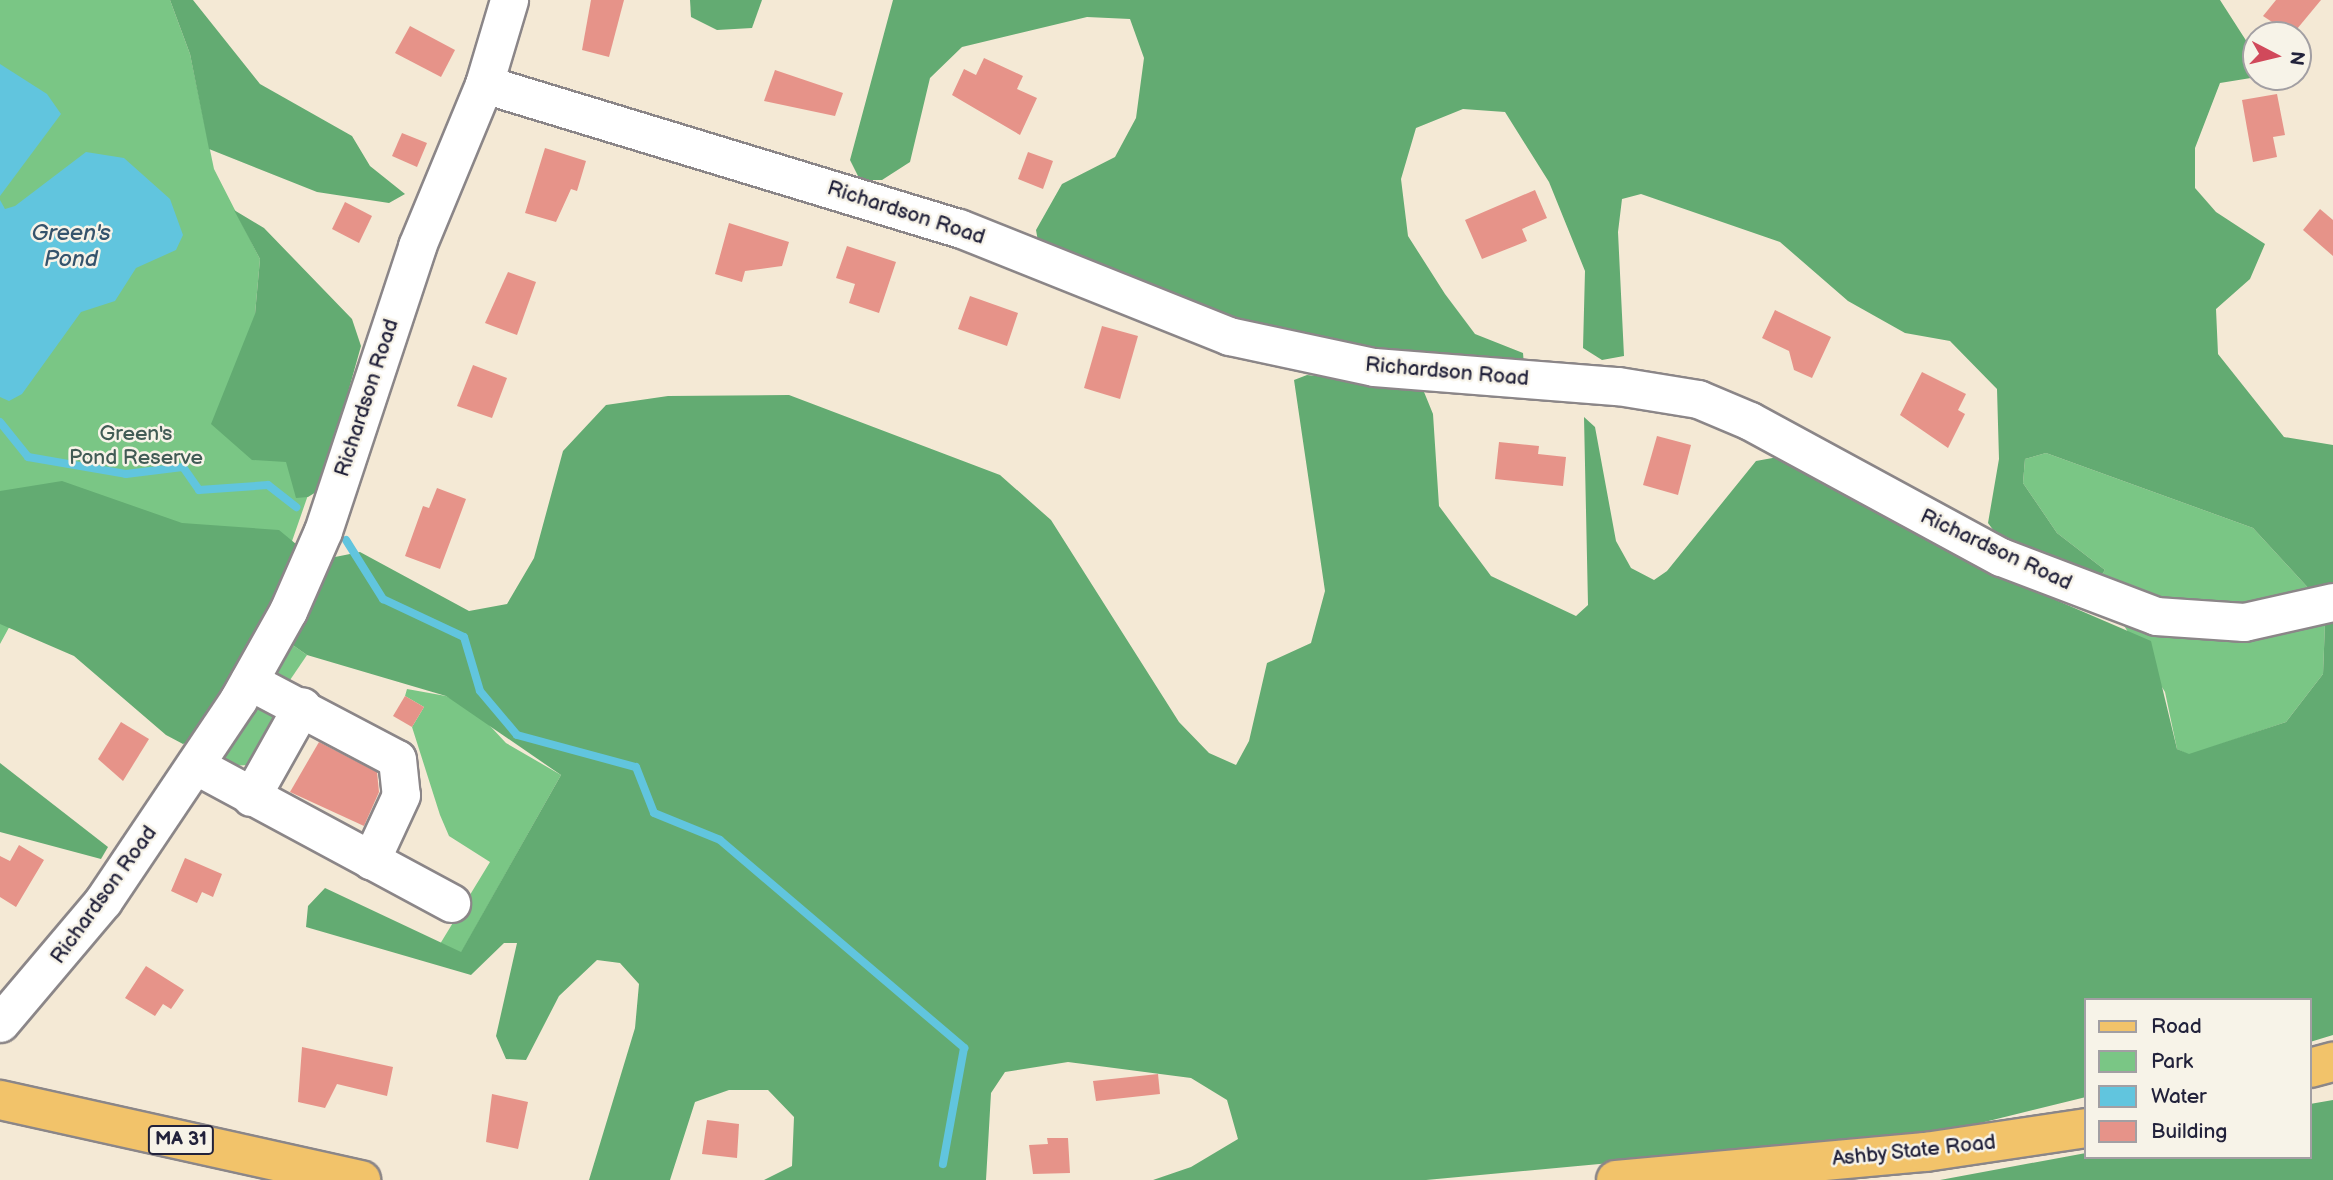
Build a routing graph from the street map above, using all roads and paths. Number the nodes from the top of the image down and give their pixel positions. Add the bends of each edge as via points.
1 (509, 0) edge
2 (484, 84) junction
3 (2333, 602) edge
4 (249, 681) junction
5 (302, 706) junction
6 (195, 765) junction
7 (251, 797) junction
8 (371, 860) junction
9 (451, 903) dead end
10 (0, 1023) edge
11 (2333, 1062) edge
12 (2312, 1067) edge
13 (0, 1100) edge
14 (2084, 1128) edge
15 (361, 1180) edge
16 (1616, 1180) edge

1 - 2 street
2 - 3 street, Richardson Road via 959,228 1229,336 1374,367 1618,386 1698,399 1750,421 2001,557 2156,616 2244,622
2 - 4 street, Richardson Road via 417,246 323,531
4 - 5 street
4 - 6 street, Richardson Road
5 - 7 street
5 - 8 street via 397,760 401,795
6 - 7 street
6 - 10 street, Richardson Road via 103,901
7 - 8 street
8 - 9 street
11 - 12 main road
13 - 15 main road, MA 31
14 - 16 main road, Ashby State Road via 1926,1152

